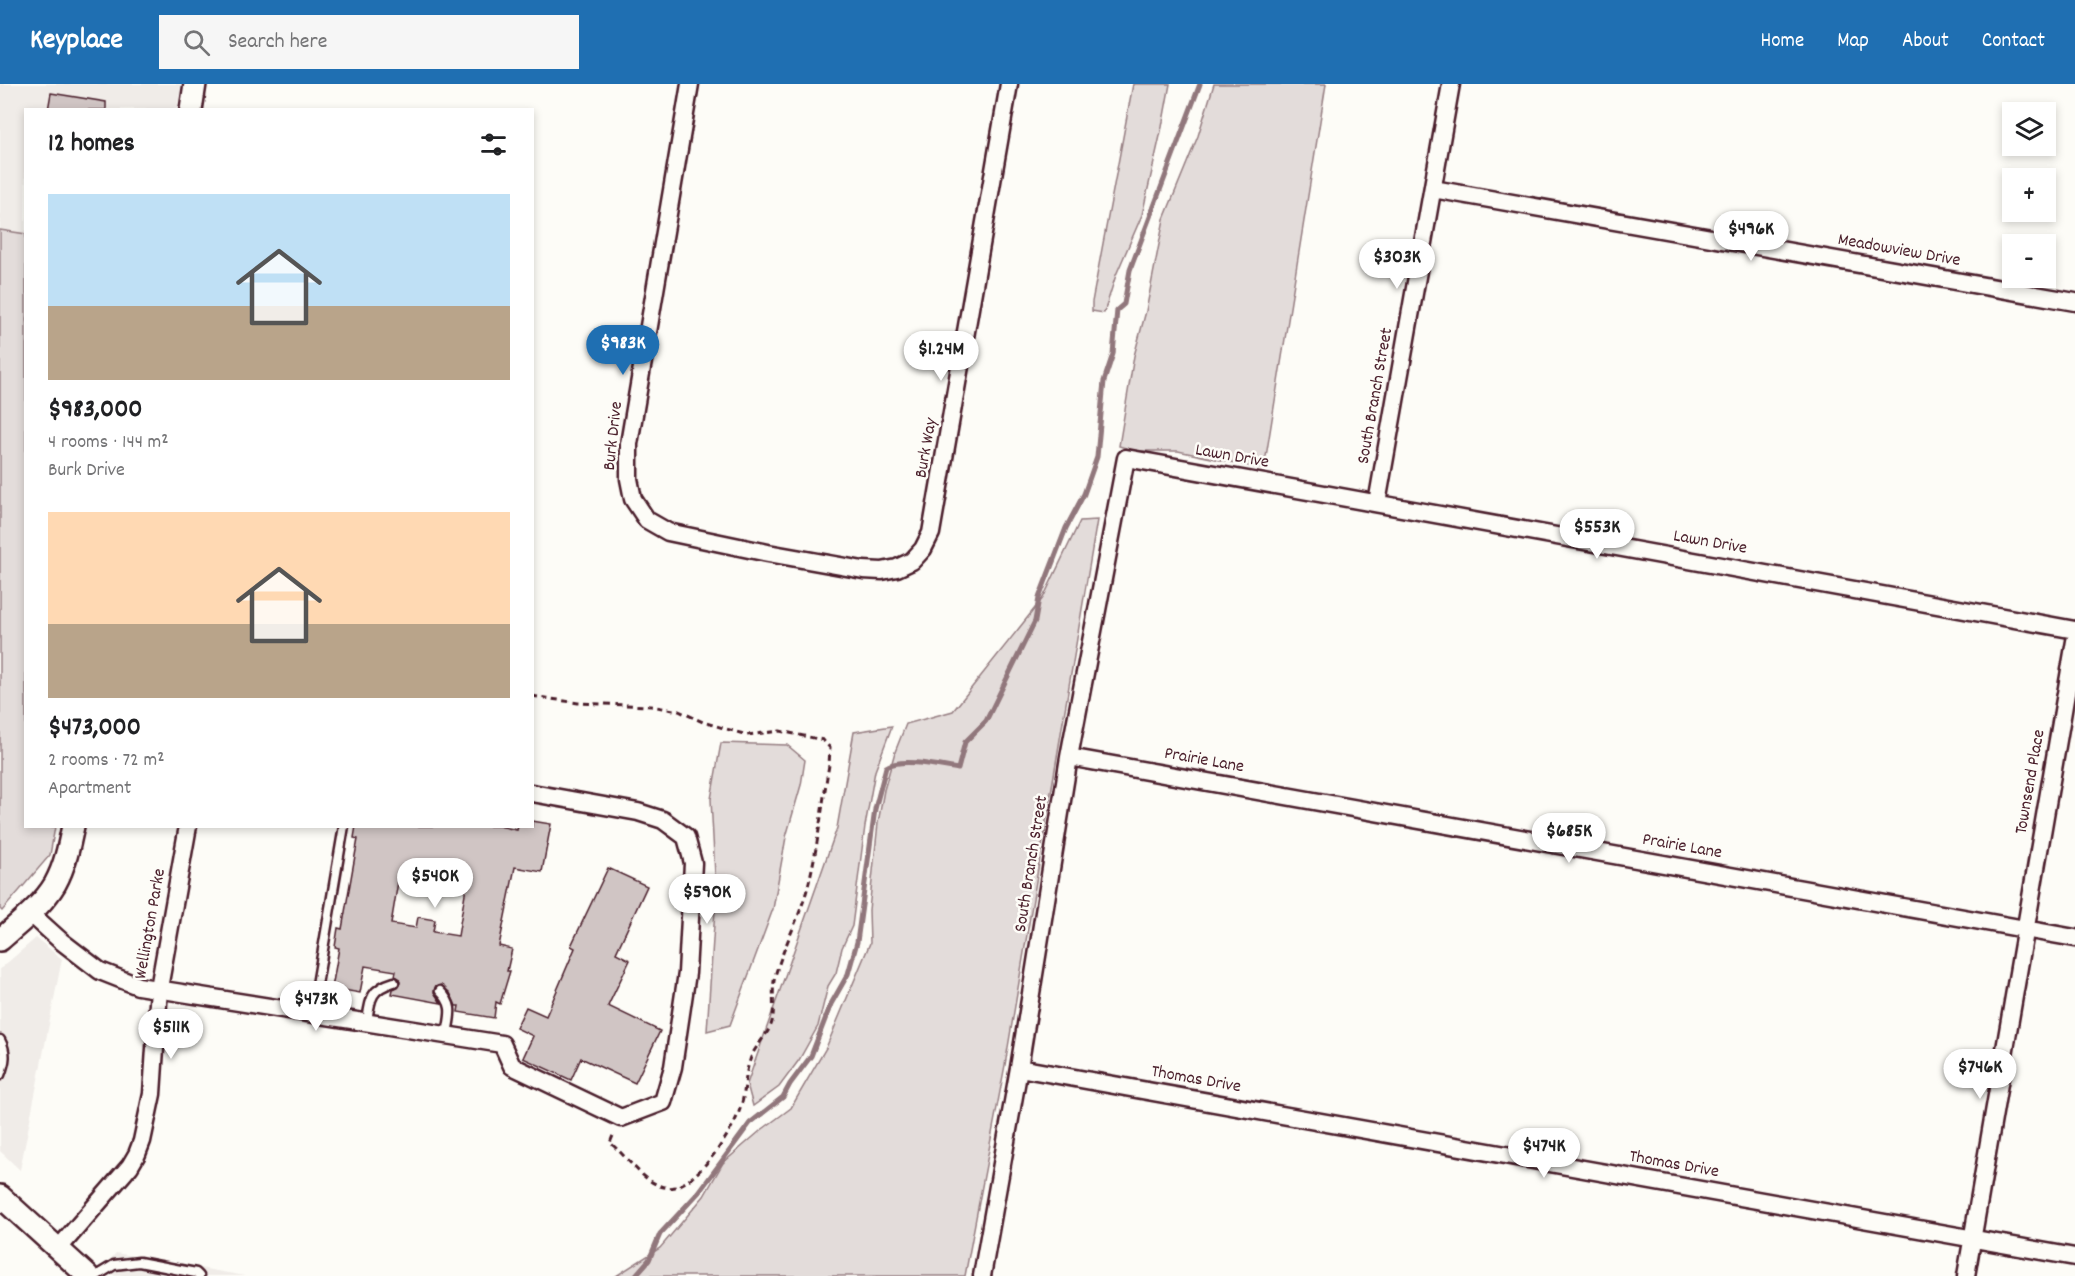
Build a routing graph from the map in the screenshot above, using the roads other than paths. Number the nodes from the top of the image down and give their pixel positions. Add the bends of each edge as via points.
1 (195, 84) edge
2 (690, 84) edge
3 (1010, 84) edge
4 (1451, 84) edge
5 (190, 108) edge
6 (1433, 189) junction
7 (2075, 302) edge
8 (1126, 458) joint
9 (1377, 503) junction
10 (768, 553) joint
11 (2075, 630) edge
12 (2075, 641) edge
13 (1069, 757) junction
14 (534, 793) edge
15 (73, 828) edge
16 (188, 828) edge
17 (344, 828) edge
18 (30, 913) junction
19 (2026, 929) junction
20 (2075, 938) edge
21 (0, 940) edge
22 (394, 982) dead end
23 (159, 988) junction
24 (440, 991) dead end
25 (312, 1014) junction
26 (366, 1022) junction
27 (447, 1034) junction
28 (0, 1040) edge
29 (1018, 1068) junction
30 (0, 1075) edge
31 (0, 1196) edge
32 (1973, 1238) junction
33 (58, 1249) junction
34 (2075, 1257) edge
35 (88, 1276) edge
36 (96, 1276) edge
37 (199, 1276) edge
38 (982, 1276) edge
39 (1966, 1276) edge

1 - 5 street
2 - 10 street, Burk Drive via 629,444 629,478 633,499 647,520 668,532
3 - 10 street, Burk Way via 931,533 923,549 912,561 882,571
4 - 6 street, South Branch Street
6 - 7 street, Meadowview Drive
6 - 9 street, South Branch Street
8 - 9 street, Lawn Drive
8 - 13 street, South Branch Street
9 - 11 street, Lawn Drive
12 - 19 street, Townsend Place
13 - 19 street, Prairie Lane
13 - 29 street, South Branch Street
14 - 27 street via 638,812 663,820 686,837 693,863 687,973 673,1067 663,1102 621,1118 512,1066 502,1044
15 - 18 street via 56,883
16 - 23 street, Wellington Parke
17 - 25 lane
18 - 21 street
18 - 23 street via 100,971 138,986
19 - 20 street, Prairie Lane
19 - 32 street, Townsend Place
22 - 26 lane via 380,986 371,998
23 - 25 street
23 - 33 street, Wellington Parke via 152,1094 137,1154
24 - 27 lane via 451,1008
25 - 26 street
26 - 27 street
28 - 30 lane via 5,1063
29 - 32 street, Thomas Drive
29 - 38 street, South Branch Street
31 - 33 street
32 - 34 street, Thomas Drive
32 - 39 street, Townsend Place
33 - 35 street
36 - 37 lane via 114,1265 139,1262

